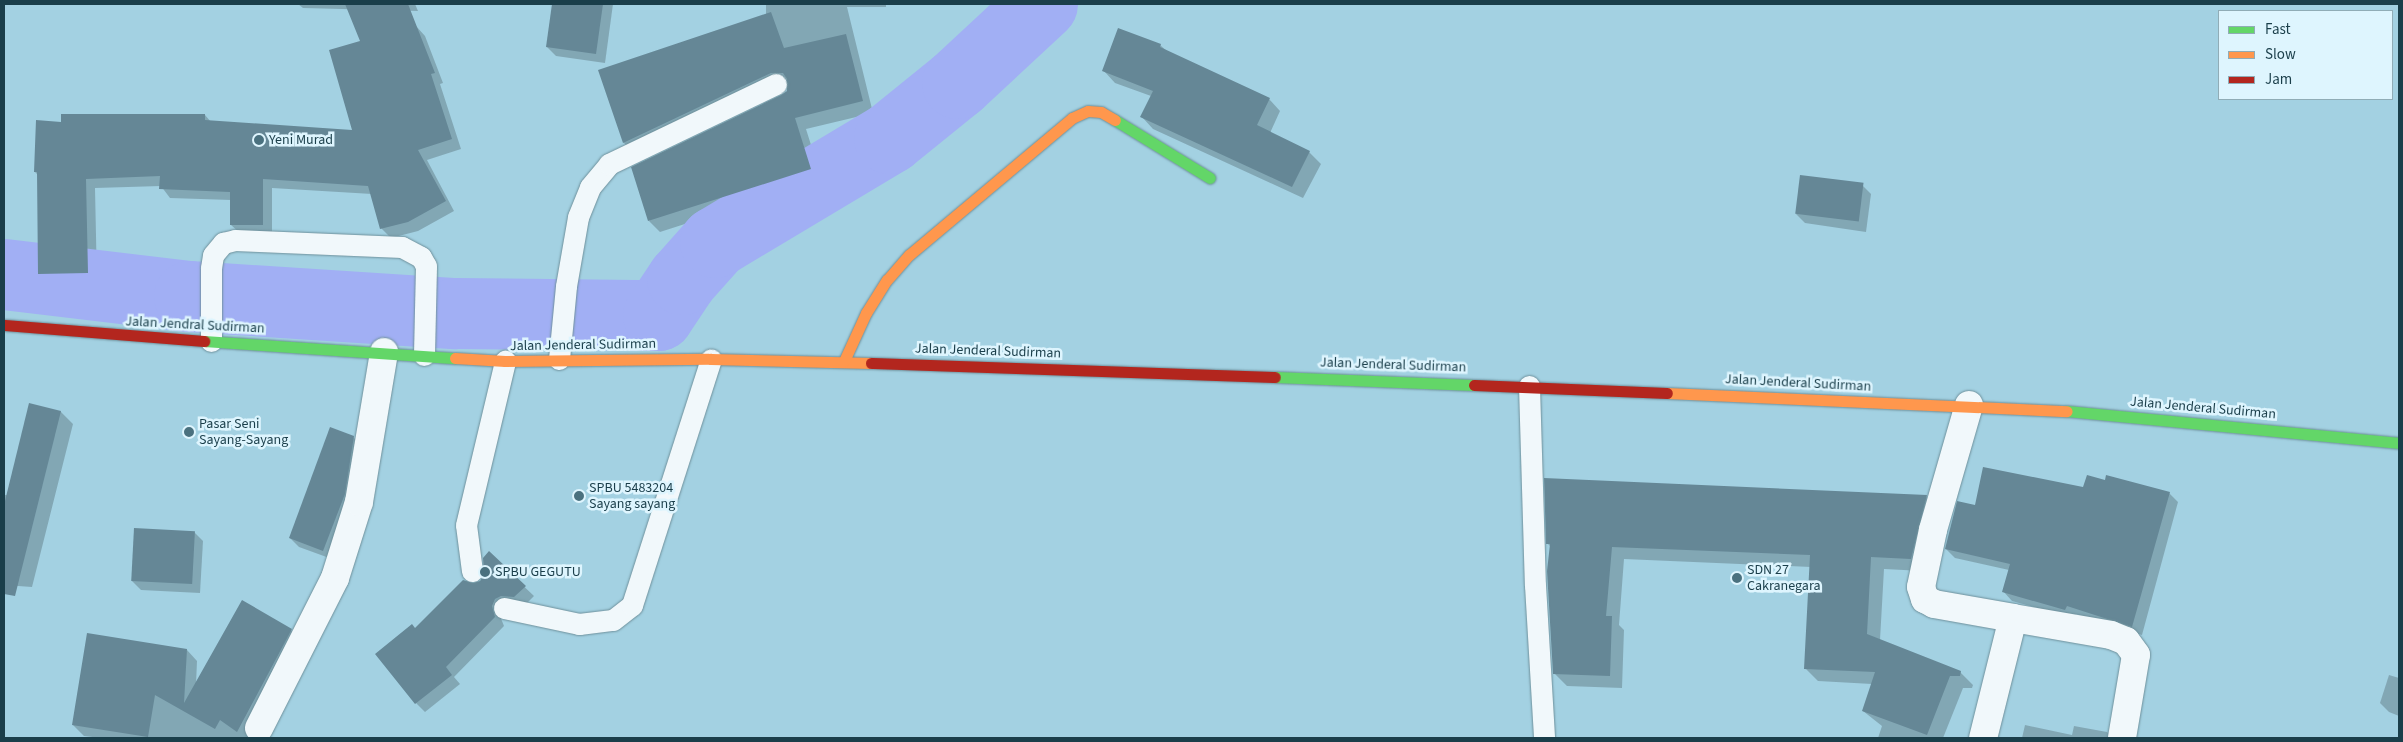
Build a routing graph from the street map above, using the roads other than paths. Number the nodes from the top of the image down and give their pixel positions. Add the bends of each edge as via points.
1 (776, 84) dead end
2 (1210, 178) dead end
3 (4, 325) edge
4 (211, 341) junction
5 (384, 352) junction
6 (424, 355) junction
7 (559, 359) junction
8 (711, 359) junction
9 (505, 361) junction
10 (844, 362) junction
11 (1529, 386) junction
12 (1969, 405) junction
13 (2399, 443) edge
14 (472, 572) dead end
15 (504, 608) dead end
16 (2014, 618) junction
17 (259, 728) dead end
18 (1544, 738) edge
19 (1984, 738) edge
20 (2122, 738) edge

1 - 7 lane via 609,164 590,187 578,217 566,286
2 - 10 main road via 1101,112 1088,111 1072,118 909,255 886,280 866,313
3 - 4 main road, Jalan Jendral Sudirman
4 - 5 main road, Jalan Jendral Sudirman
4 - 6 lane via 211,268 213,254 223,243 235,240 402,247 421,257 426,277
5 - 6 main road, Jalan Jenderal Sudirman
5 - 17 street via 359,502 335,578
6 - 9 main road, Jalan Jenderal Sudirman
7 - 8 main road, Jalan Jenderal Sudirman
7 - 9 main road, Jalan Jenderal Sudirman
8 - 10 main road, Jalan Jenderal Sudirman
8 - 15 lane via 632,605 613,620 579,624
9 - 14 lane via 466,524
10 - 11 main road, Jalan Jenderal Sudirman
11 - 12 main road, Jalan Jenderal Sudirman
11 - 18 lane
12 - 13 main road, Jalan Jenderal Sudirman via 2114,414
12 - 16 street via 1933,530 1921,587 1925,599 1934,604
16 - 19 street
16 - 20 street via 2111,635 2126,641 2136,655

